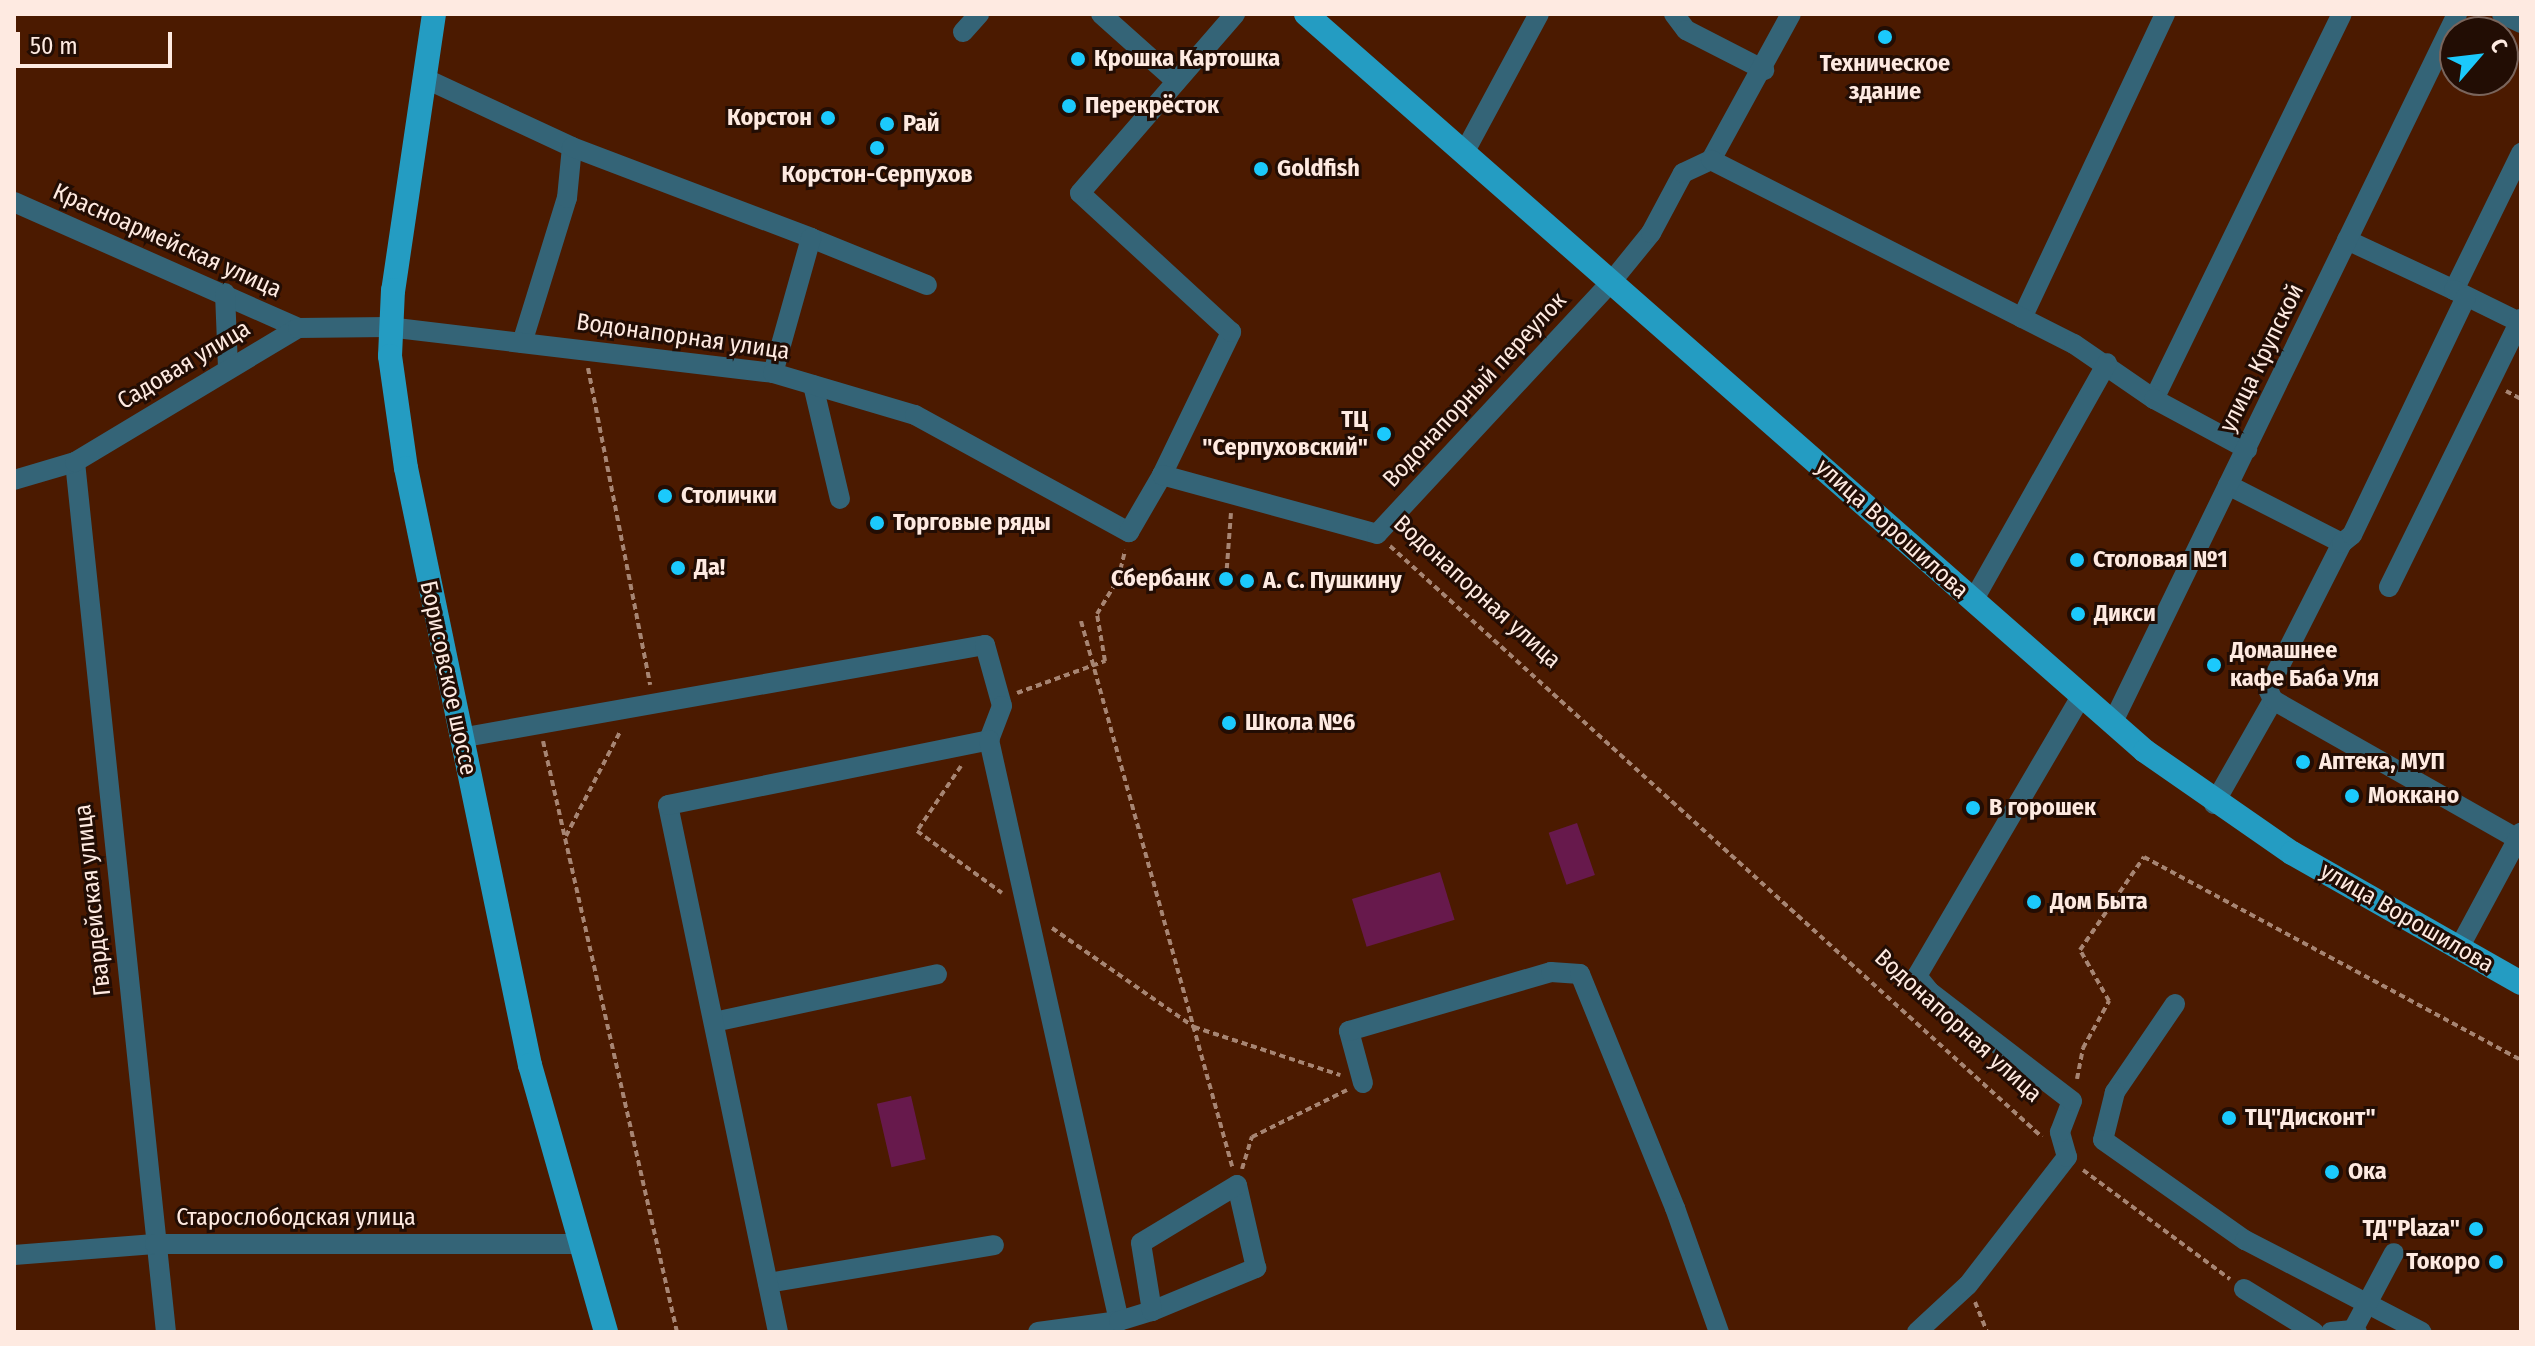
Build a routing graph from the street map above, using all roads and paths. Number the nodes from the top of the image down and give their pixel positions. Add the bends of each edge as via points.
1 (434, 14) edge
2 (979, 14) edge
3 (1101, 14) edge
4 (1235, 14) edge
5 (1306, 14) edge
6 (1539, 14) edge
7 (1674, 14) edge
8 (1791, 14) edge
9 (2165, 14) edge
10 (2342, 14) edge
11 (2457, 14) edge
12 (2502, 14) edge
13 (2521, 23) edge
14 (963, 32) dead end
15 (1764, 70) junction
16 (424, 78) junction
17 (1176, 81) junction
18 (572, 147) junction
19 (1464, 153) junction
20 (2521, 153) edge
21 (1711, 160) junction
22 (14, 202) edge
23 (811, 238) junction
24 (2347, 240) junction
25 (1612, 281) junction
26 (927, 285) dead end
27 (225, 293) junction
28 (2460, 294) junction
29 (2022, 318) junction
30 (2520, 321) edge
31 (388, 327) junction
32 (298, 328) junction
33 (522, 343) junction
34 (584, 346) junction
35 (2107, 363) junction
36 (228, 368) junction
37 (773, 373) junction
38 (813, 385) junction
39 (2154, 399) junction
40 (2247, 449) junction
41 (75, 462) junction
42 (1162, 475) junction
43 (14, 480) edge
44 (2228, 485) junction
45 (1232, 495) junction
46 (840, 499) dead end
47 (1129, 532) junction
48 (1377, 534) junction
49 (2342, 543) junction
50 (1226, 579) dead end
51 (2389, 587) dead end
52 (1973, 601) junction
53 (1081, 621) dead end
54 (1093, 665) junction
55 (2081, 696) junction
56 (1000, 700) junction
57 (2273, 700) junction
58 (643, 705) junction
59 (539, 723) junction
60 (2112, 724) junction
61 (460, 738) junction
62 (989, 740) junction
63 (2214, 804) junction
64 (566, 836) junction
65 (2520, 838) edge
66 (2459, 948) junction
67 (937, 974) dead end
68 (2521, 983) edge
69 (2175, 1004) dead end
70 (714, 1022) junction
71 (1194, 1027) junction
72 (2521, 1060) edge
73 (1363, 1083) junction
74 (2072, 1101) junction
75 (2060, 1165) junction
76 (1237, 1185) junction
77 (155, 1244) junction
78 (579, 1244) junction
79 (994, 1245) dead end
80 (2394, 1253) dead end
81 (14, 1255) edge
82 (768, 1283) junction
83 (1968, 1285) junction
84 (2244, 1289) joint
85 (2368, 1302) junction
86 (1152, 1311) junction
87 (1119, 1321) junction
88 (2355, 1331) edge
89 (166, 1332) edge
90 (606, 1332) edge
91 (677, 1332) edge
92 (778, 1332) edge
93 (1038, 1332) edge
94 (1719, 1332) edge
95 (1917, 1332) edge
96 (1987, 1332) edge
97 (2314, 1332) edge
98 (2331, 1332) edge
99 (2422, 1332) edge

1 - 16 main road, Борисовское шоссе
2 - 14 street
3 - 17 street
4 - 17 street
5 - 19 main road, улица Ворошилова
6 - 19 street
7 - 15 street via 1686,30
8 - 15 street
9 - 29 street
10 - 39 street
11 - 24 street, улица Крупской
12 - 13 street
15 - 21 street
16 - 18 street
16 - 31 main road, Борисовское шоссе
17 - 42 street via 1080,193 1231,332
18 - 23 street
18 - 33 street via 567,198
19 - 25 main road, улица Ворошилова
20 - 28 street
21 - 25 street, Водонапорный переулок via 1683,173 1651,233
21 - 29 street
22 - 27 street, Красноармейская улица
23 - 26 street
23 - 37 street
24 - 28 street
24 - 40 street, улица Крупской
25 - 48 street, Водонапорный переулок
25 - 52 main road, улица Ворошилова
27 - 32 street, Красноармейская улица
27 - 36 street
28 - 30 street
28 - 49 street via 2352,535
29 - 35 street
30 - 51 street
31 - 32 street, Садовая улица
31 - 33 street, Водонапорная улица
31 - 61 main road, Борисовское шоссе via 406,468
32 - 36 street, Садовая улица
33 - 34 street, Водонапорная улица
34 - 37 street, Водонапорная улица
34 - 58 path
35 - 39 street
35 - 52 street
36 - 41 street, Садовая улица
37 - 38 street, Водонапорная улица
38 - 46 street
38 - 47 street, Водонапорная улица via 915,415
39 - 40 street
40 - 44 street, улица Крупской
41 - 43 street, Садовая улица
41 - 77 street, Гвардейская улица
42 - 45 street, Водонапорная улица
42 - 47 street
44 - 49 street
44 - 60 street, улица Крупской
45 - 48 street, Водонапорная улица
45 - 50 path
47 - 54 path via 1118,579 1097,614 1105,661
48 - 75 path, Водонапорная улица
49 - 57 street via 2268,689
52 - 55 main road, улица Ворошилова
53 - 54 path
54 - 56 path
54 - 71 path
55 - 60 main road, улица Ворошилова
55 - 74 street via 1917,976 1930,992
56 - 58 street via 985,645
56 - 62 street
57 - 63 street
57 - 65 street
58 - 59 street
58 - 64 path
59 - 61 street
59 - 64 path
60 - 63 main road, улица Ворошилова
61 - 78 main road, Борисовское шоссе via 530,1065
62 - 70 street via 668,805
62 - 87 street
63 - 66 main road, улица Ворошилова
64 - 91 path
65 - 66 street
66 - 68 main road, улица Ворошилова
67 - 70 street
69 - 85 street via 2115,1092 2103,1140 2245,1240
70 - 82 street
71 - 73 path
71 - 76 path
72 - 74 path via 2144,857 2080,950 2109,1001 2083,1048
73 - 76 path via 1252,1137
73 - 94 street via 1349,1031 1551,972 1580,974
74 - 75 street via 2060,1132
75 - 83 street
75 - 84 path, Водонапорная улица
76 - 86 street via 1141,1243
76 - 86 street via 1256,1268
77 - 78 street, Старослободская улица
77 - 81 street, Старослободская улица
77 - 89 street, Гвардейская улица
78 - 90 main road, Борисовское шоссе
79 - 82 street
80 - 85 street
82 - 92 street
83 - 95 street
83 - 96 path
84 - 97 street
85 - 88 street
85 - 99 street
86 - 87 street
87 - 93 street
88 - 98 street

